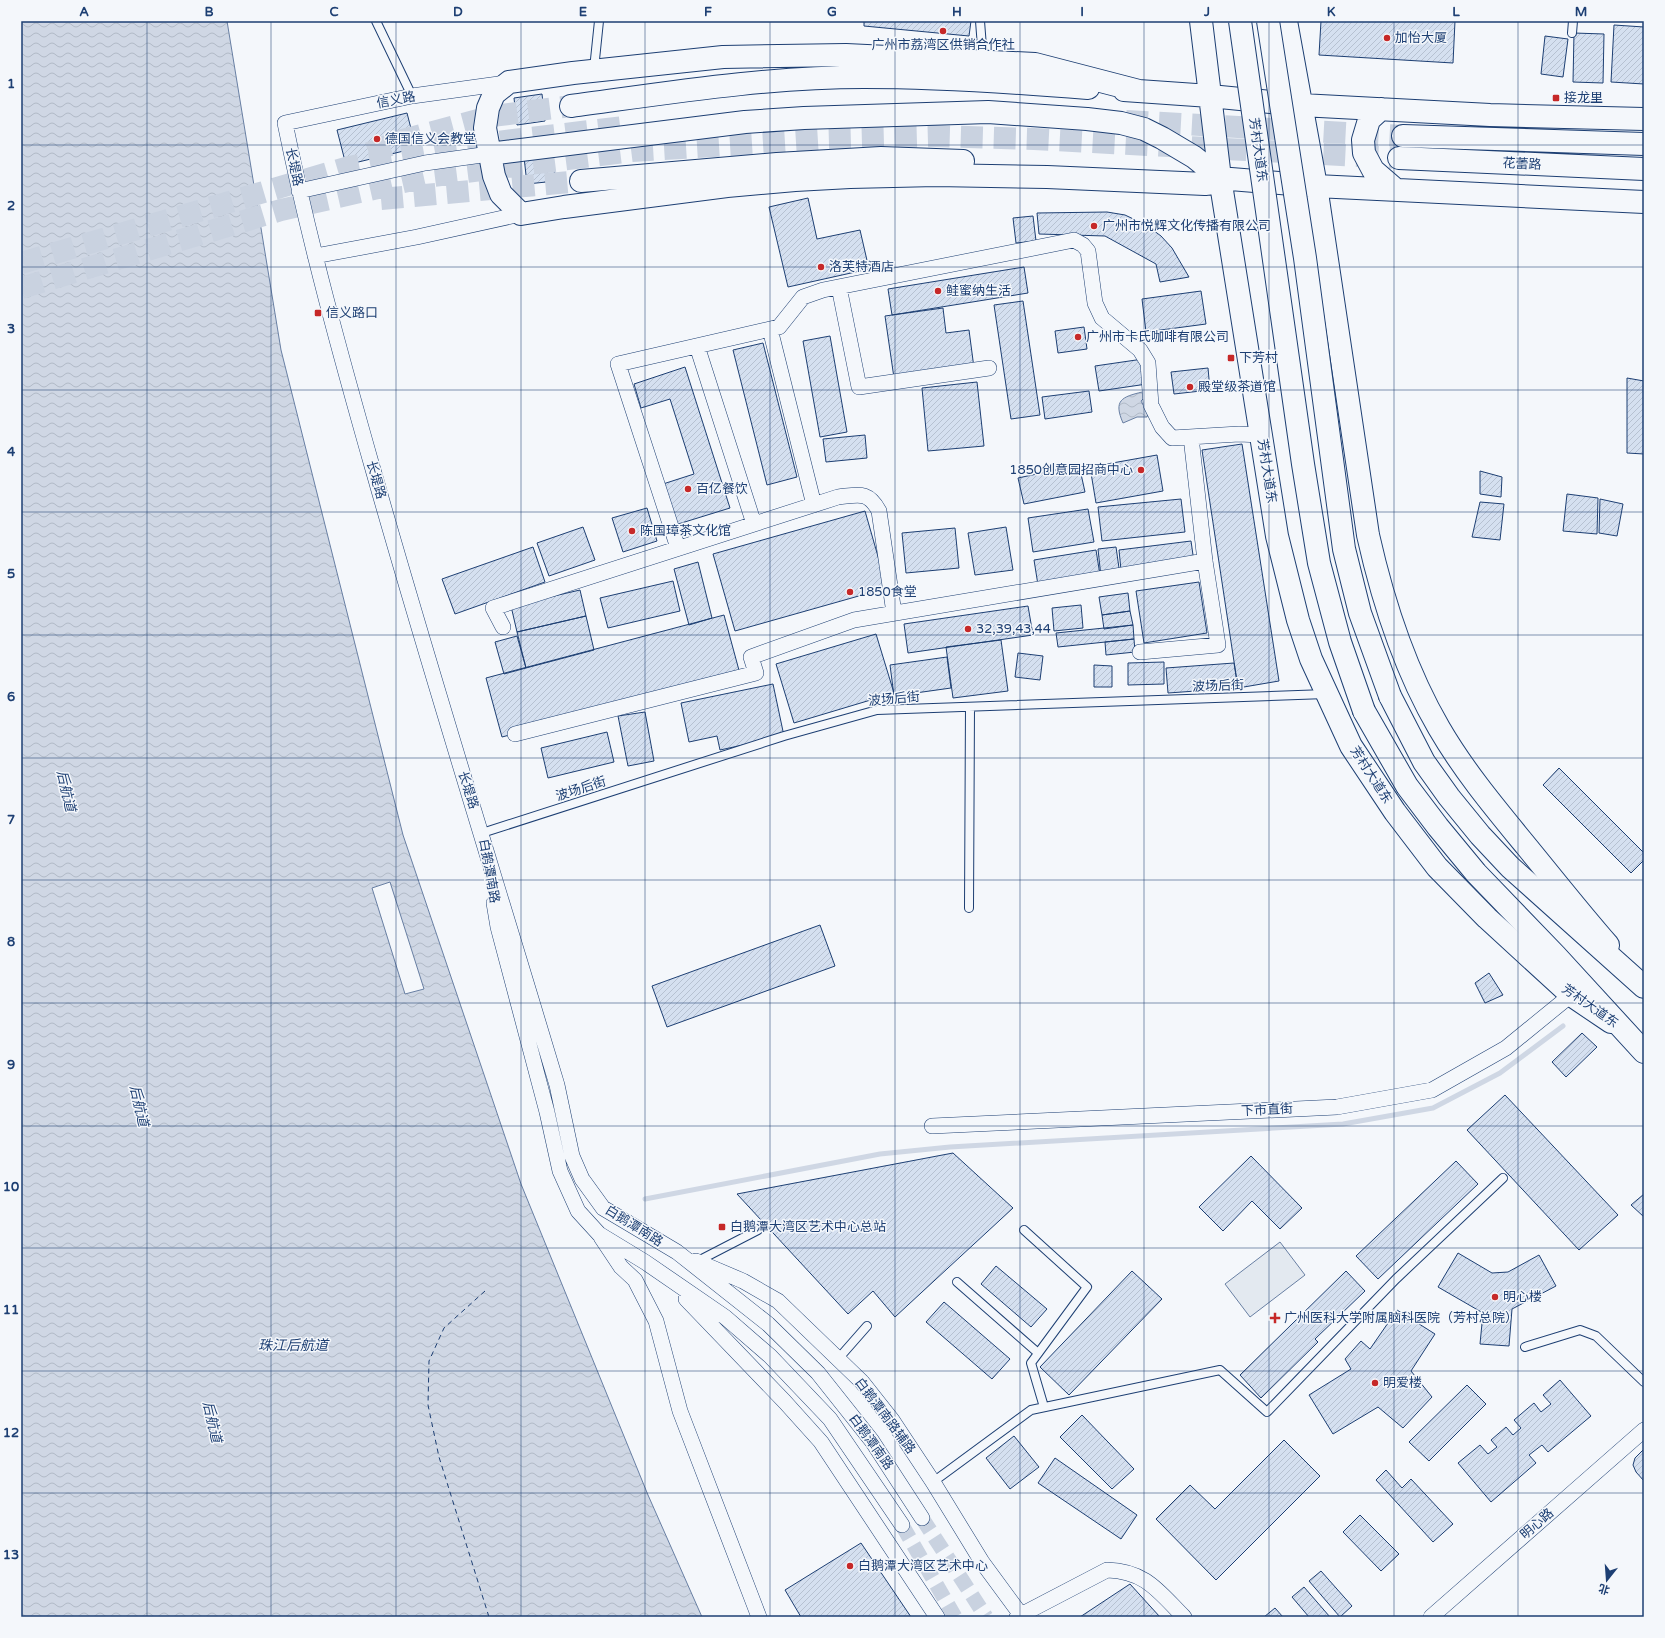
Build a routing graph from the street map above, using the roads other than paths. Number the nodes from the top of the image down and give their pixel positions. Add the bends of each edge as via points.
1 (376, 21) edge
2 (599, 21) edge
3 (980, 21) edge
4 (1201, 21) edge
5 (1240, 21) edge
6 (1268, 21) edge
7 (1286, 21) edge
8 (1573, 21) edge
9 (1572, 33) dead end
10 (983, 61) junction
11 (594, 70) junction
12 (509, 82) junction
13 (1139, 91) junction
14 (412, 96) junction
15 (1210, 96) junction
16 (1301, 104) junction
17 (572, 106) tunnel mouth
18 (1381, 109) junction
19 (1644, 119) edge
20 (284, 123) joint
21 (1403, 136) tunnel mouth
22 (1644, 144) edge
23 (489, 154) junction
24 (1399, 158) tunnel mouth
25 (1644, 169) edge
26 (1220, 178) junction
27 (581, 181) tunnel mouth
28 (1316, 186) junction
29 (1395, 189) junction
30 (299, 191) junction
31 (1644, 202) edge
32 (521, 214) junction
33 (315, 256) junction
34 (839, 287) junction
35 (770, 329) junction
36 (697, 346) junction
37 (989, 368) dead end
38 (1261, 435) junction
39 (1191, 437) junction
40 (814, 505) junction
41 (754, 524) junction
42 (678, 548) junction
43 (1206, 561) junction
44 (894, 613) junction
45 (503, 628) dead end
46 (1140, 652) dead end
47 (1327, 694) junction
48 (970, 706) junction
49 (515, 734) dead end
50 (482, 833) junction
51 (969, 908) dead end
52 (1643, 986) edge
53 (1572, 995) junction
54 (1622, 1029) junction
55 (1644, 1052) edge
56 (932, 1126) dead end
57 (1503, 1178) dead end
58 (594, 1228) junction
59 (758, 1230) dead end
60 (1024, 1230) dead end
61 (677, 1252) junction
62 (698, 1261) junction
63 (663, 1275) junction
64 (957, 1282) dead end
65 (867, 1326) dead end
66 (1525, 1347) dead end
67 (1038, 1353) junction
68 (838, 1359) junction
69 (1644, 1382) edge
70 (1044, 1407) junction
71 (1644, 1430) edge
72 (933, 1482) junction
73 (922, 1518) tunnel mouth
74 (902, 1525) tunnel mouth
75 (1019, 1616) edge
76 (759, 1617) edge
77 (937, 1617) edge
78 (1184, 1617) edge
79 (1431, 1617) edge

1 - 14 lane
2 - 11 lane
3 - 10 lane
4 - 15 main road, 芳村大道东
5 - 54 main road, 芳村大道东, bridge via 1319,563 1340,642 1364,711 1407,786 1438,827 1476,873
6 - 52 main road, bridge via 1305,258 1344,549 1360,613 1390,696 1424,762 1480,835 1510,867
7 - 16 main road
8 - 9 lane
10 - 11 main road via 846,55 766,55
10 - 13 main road via 1036,64
11 - 12 main road
12 - 14 street, 信义路
12 - 23 main road via 494,94 488,108 485,128
13 - 15 main road
13 - 17 main road via 863,77 706,88
14 - 20 street, 信义路
15 - 16 main road
15 - 26 main road, 芳村大道东
16 - 18 main road
16 - 28 main road
18 - 19 main road
18 - 29 main road via 1369,120 1363,140 1364,153 1373,170
20 - 30 street, 长堤路
21 - 22 main road, 花蕾路
23 - 26 main road via 745,122 939,112 1008,112 1121,123 1144,129 1194,157
23 - 30 street via 425,164
23 - 32 main road via 501,194
24 - 25 main road, 花蕾路
26 - 27 main road via 1048,164 882,158 777,164
26 - 28 main road
26 - 32 main road via 1214,183 1206,184 1047,176 936,175 795,180 658,194
26 - 38 main road, 芳村大道东
28 - 29 main road
28 - 52 main road via 1368,535 1389,616 1404,654 1438,727 1476,785
29 - 31 main road
30 - 33 street, 长堤路
32 - 33 street
33 - 50 street, 长堤路 via 408,592
34 - 35 street via 803,297 778,327
34 - 37 street via 859,387
34 - 39 street via 1074,240 1083,244 1088,251 1095,303 1102,318 1140,350 1148,363 1151,404 1162,427 1172,438
35 - 36 street
35 - 40 street
36 - 41 street
36 - 42 street via 618,364
38 - 39 street
38 - 47 main road, 芳村大道东 via 1277,536 1296,612 1311,659
39 - 43 street
40 - 41 street
40 - 44 street via 838,497 863,494 873,500 879,510
41 - 42 street
42 - 45 street via 493,608
43 - 44 street
43 - 46 street via 1218,645
44 - 49 street via 854,620 751,657 756,674
47 - 48 lane, 波场后街
47 - 53 main road, 芳村大道东 via 1352,746 1395,812 1437,867 1487,918
48 - 50 lane, 波场后街 via 877,710 784,736
48 - 51 lane
50 - 58 street, 白鹅潭南路 via 498,927 560,1171 578,1211
50 - 61 street, 白鹅潭南路 via 557,1085 572,1156 582,1179 603,1208
53 - 54 main road, 芳村大道东
53 - 56 street, 下市直街 via 1506,1048 1432,1090 1337,1107
54 - 55 main road
57 - 70 lane via 1396,1279 1267,1412 1220,1370
58 - 63 street, 白鹅潭南路
58 - 76 street via 621,1267 635,1280 656,1321 680,1411
59 - 62 lane
60 - 67 lane via 1087,1287
61 - 62 street, 白鹅潭南路辅路
61 - 73 street, 白鹅潭南路 via 768,1324 818,1373 872,1441
62 - 68 street, 白鹅潭南路辅路 via 743,1281 778,1301
63 - 74 street, 白鹅潭南路 via 725,1317 776,1362 830,1419
63 - 77 street via 821,1442
64 - 67 lane
65 - 68 lane
66 - 69 lane via 1580,1330 1596,1336
67 - 70 lane via 1031,1363
68 - 72 street, 白鹅潭南路辅路 via 862,1382 892,1420
70 - 72 lane via 1031,1410
71 - 79 street, 明心路
72 - 75 street, 白鹅潭南路辅路
75 - 78 street via 1107,1570 1122,1570 1136,1574 1151,1584

